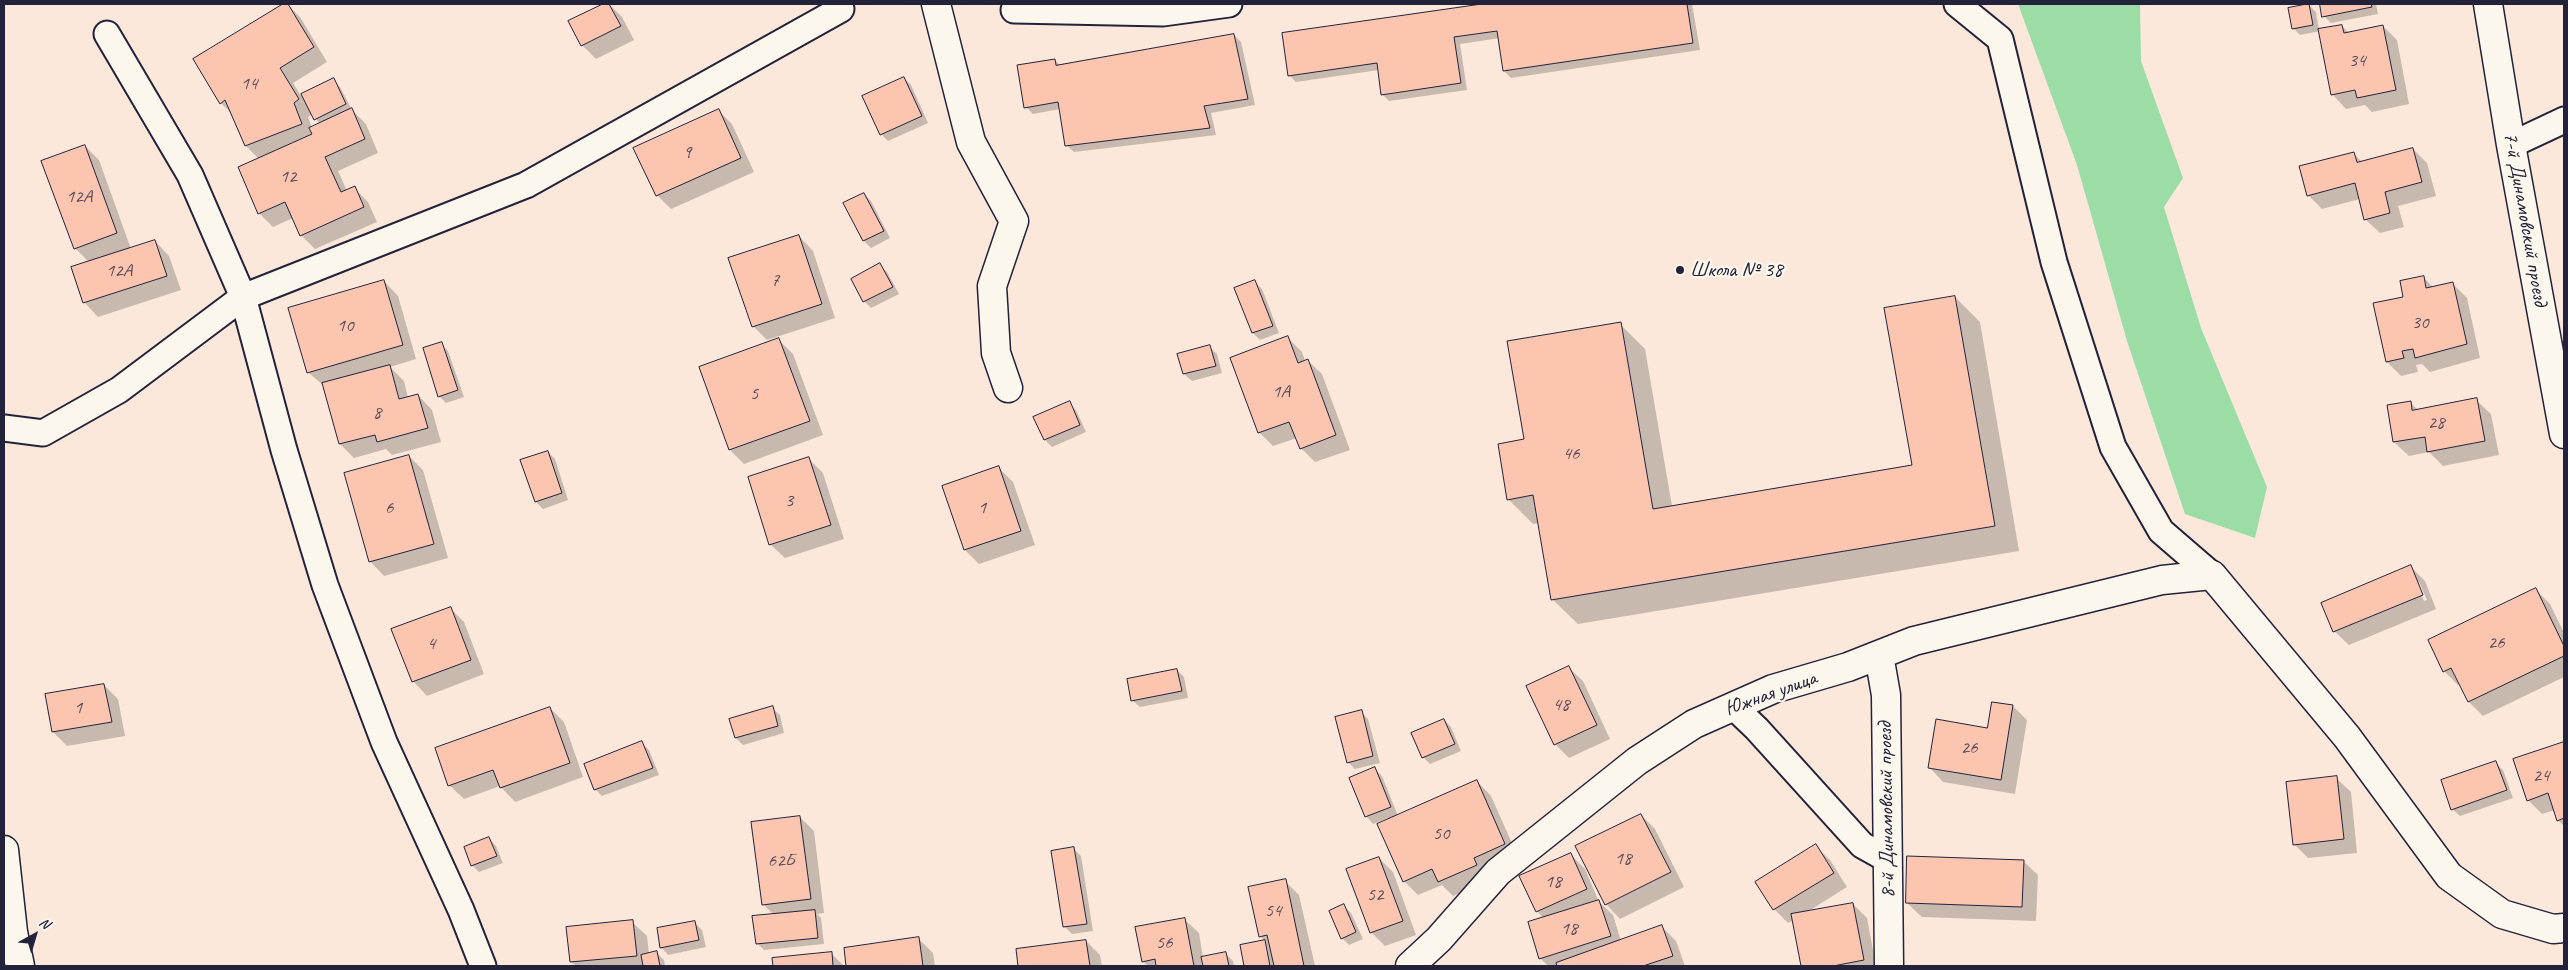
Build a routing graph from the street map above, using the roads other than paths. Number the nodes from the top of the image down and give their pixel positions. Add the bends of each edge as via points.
1 (840, 4) edge
2 (936, 4) edge
3 (1229, 4) edge
4 (1957, 4) edge
5 (2488, 4) edge
6 (1014, 10) dead end
7 (107, 34) dead end
8 (2564, 120) edge
9 (2511, 145) junction
10 (243, 297) junction
11 (1008, 388) dead end
12 (4, 428) edge
13 (2564, 434) edge
14 (2212, 575) junction
15 (1879, 654) junction
16 (1733, 706) junction
17 (4, 850) edge
18 (1887, 860) junction
19 (2564, 928) edge
20 (8, 932) edge
21 (20, 966) edge
22 (483, 966) edge
23 (1410, 966) edge
24 (1889, 966) edge

1 - 10 lane via 841,9 526,185
2 - 11 street via 971,142 1014,221 992,286 996,353
3 - 6 lane via 1163,13
4 - 14 lane via 2000,39 2054,262 2113,447 2161,530
5 - 9 street, 7-й Динамовский проезд
7 - 10 lane via 190,175
8 - 9 lane
9 - 13 street, 7-й Динамовский проезд
10 - 12 lane via 119,390 42,433
10 - 22 lane via 325,585 384,742 461,910
14 - 15 street, Южная улица via 2162,580 1914,641
14 - 19 street via 2347,737 2449,876 2502,914 2553,929
15 - 16 street, Южная улица via 1848,668 1773,689
15 - 18 street, 8-й Динамовский проезд via 1886,695
16 - 18 lane via 1862,845
16 - 23 street, Южная улица via 1694,724 1637,761 1506,866
17 - 20 street
18 - 24 street, 8-й Динамовский проезд
20 - 21 street

